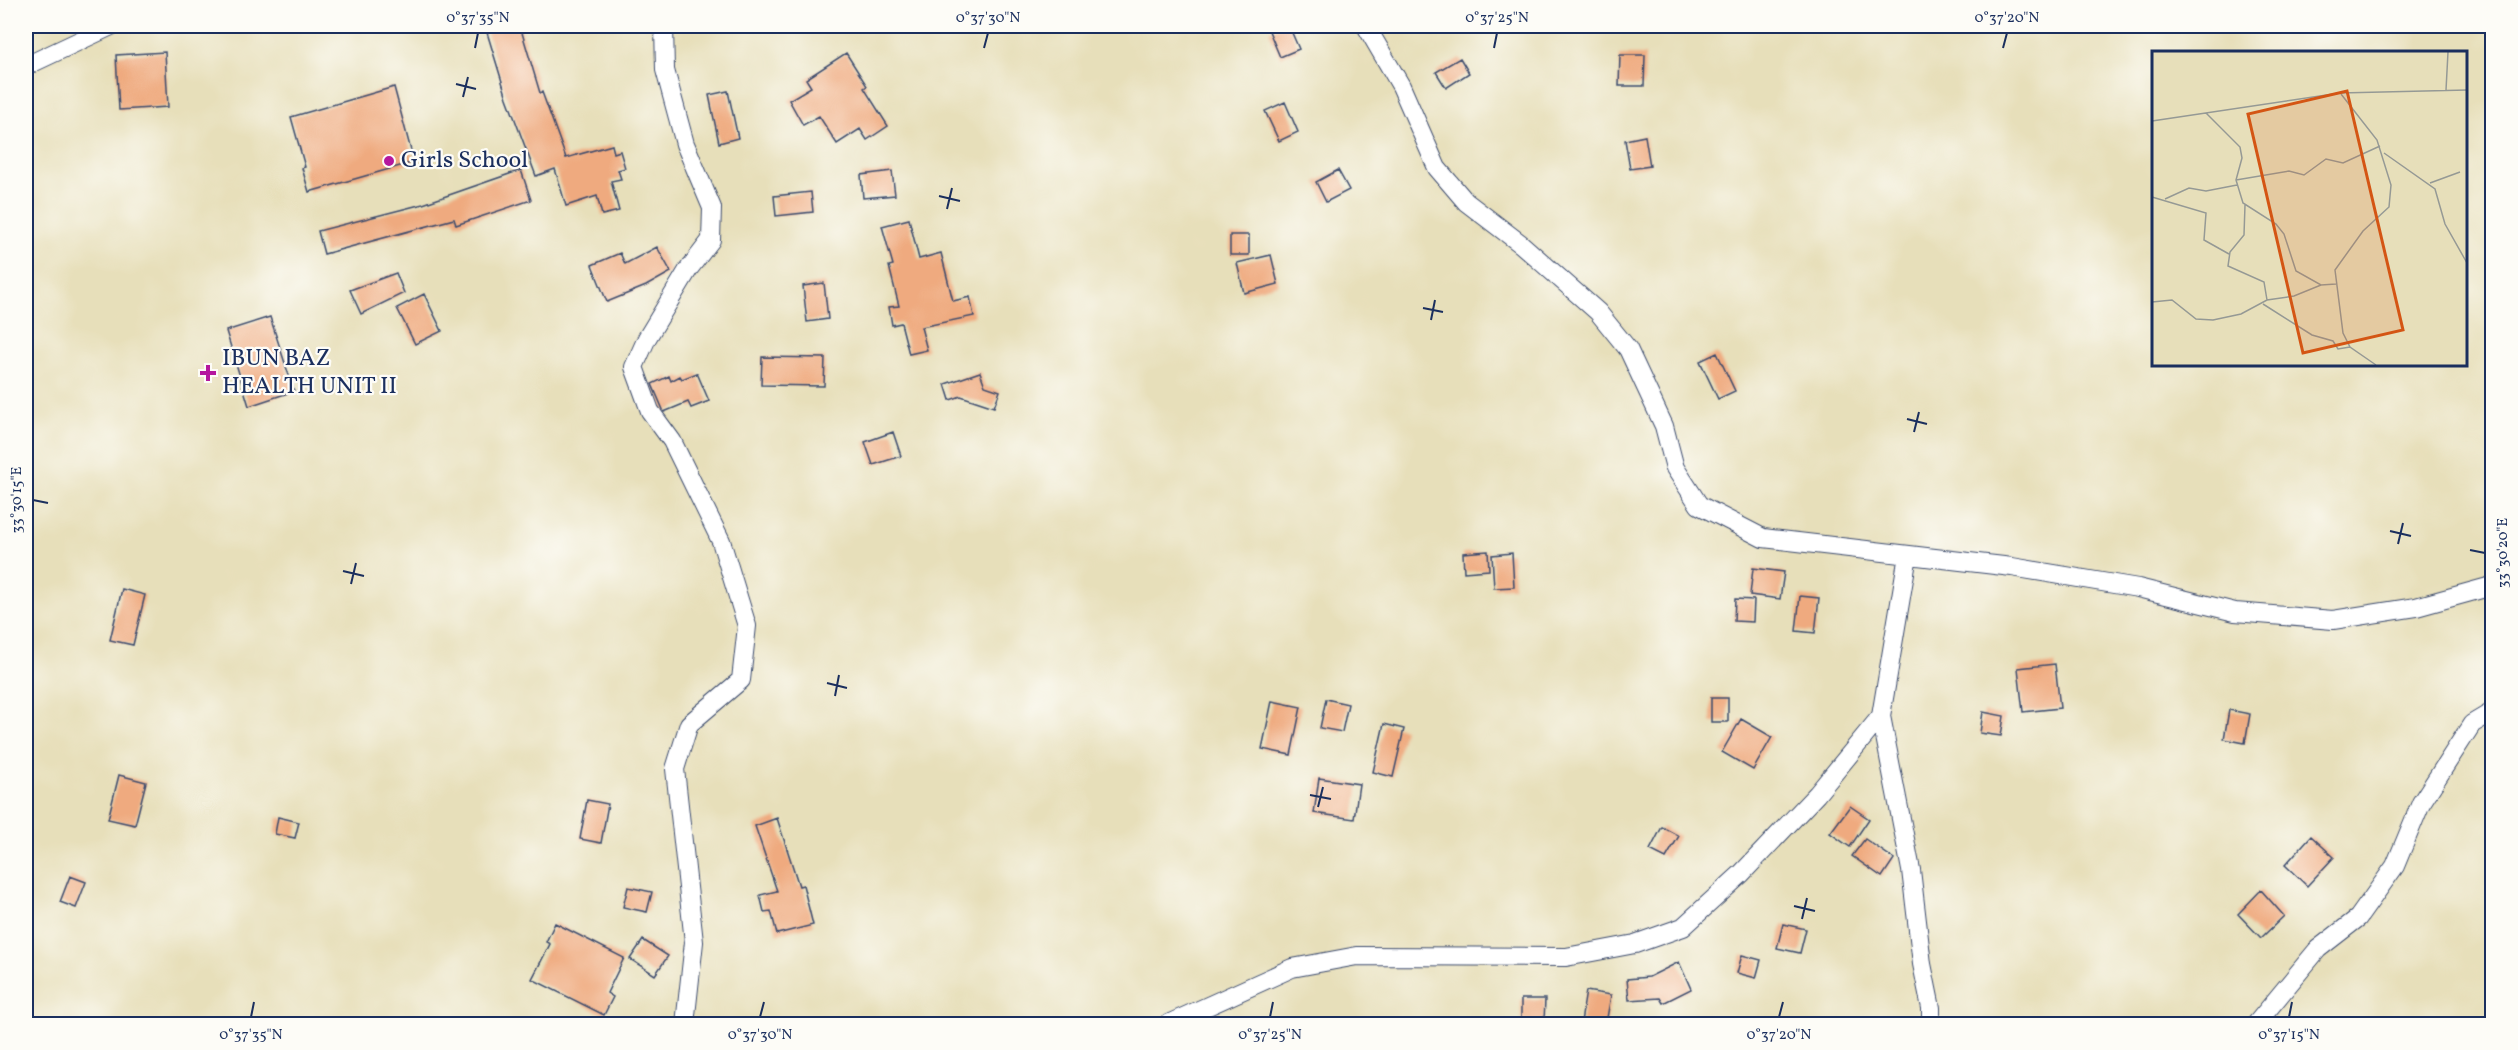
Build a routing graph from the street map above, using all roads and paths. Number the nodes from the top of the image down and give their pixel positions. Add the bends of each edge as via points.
1 (111, 26) edge
2 (664, 26) edge
3 (1366, 26) edge
4 (26, 66) edge
5 (1908, 555) junction
6 (2493, 586) edge
7 (2493, 712) edge
8 (1881, 716) junction
9 (685, 1024) edge
10 (1168, 1024) edge
11 (1931, 1024) edge
12 (2256, 1024) edge

1 - 4 street
2 - 9 street via 665,69 685,144 712,208 711,240 688,270 634,367 650,411 672,441 721,542 747,626 741,680 689,724 675,768 694,942
3 - 5 street via 1401,86 1437,168 1466,202 1598,312 1628,349 1664,426 1675,468 1699,505 1763,538
5 - 6 street via 2138,588 2235,612 2333,620 2416,608
5 - 8 street
7 - 12 street via 2472,724 2421,803 2396,866 2358,918 2318,949
8 - 10 street via 1817,794 1741,874 1683,927 1635,944 1566,957 1357,956 1292,968
8 - 11 street via 1911,870

